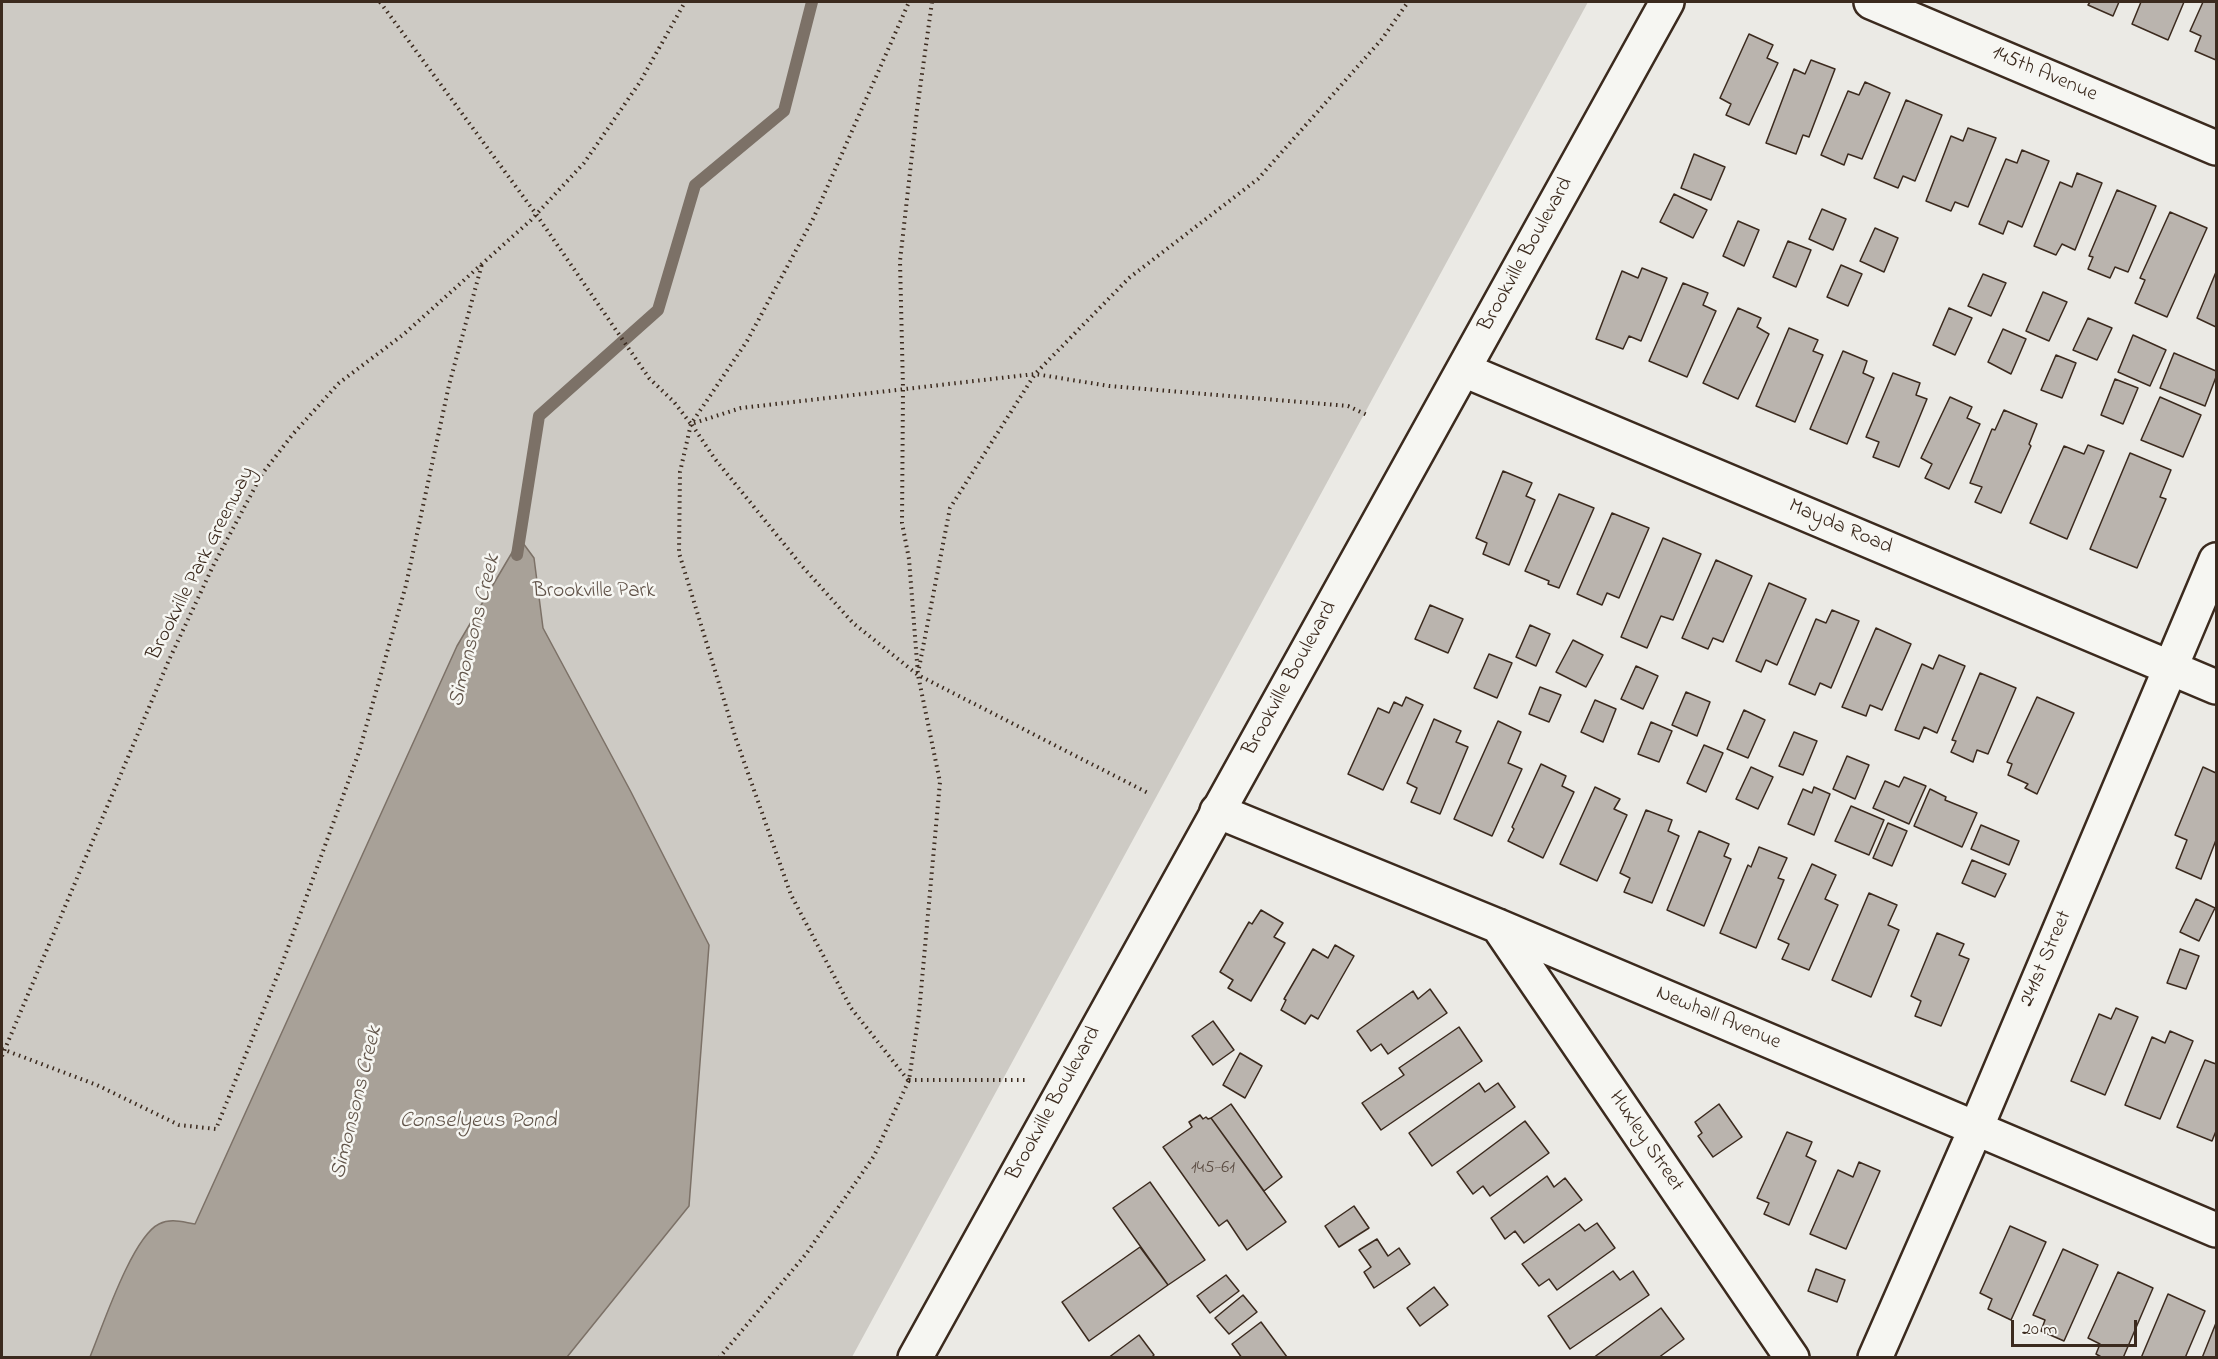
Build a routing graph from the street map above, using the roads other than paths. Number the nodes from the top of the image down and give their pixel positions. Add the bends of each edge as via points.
1 (1667, 2) edge
2 (1871, 2) edge
3 (2217, 148) edge
4 (1464, 370) junction
5 (2217, 560) edge
6 (2171, 668) junction
7 (2217, 687) edge
8 (1217, 811) junction
9 (1498, 926) junction
10 (1976, 1128) junction
11 (2217, 1230) edge
12 (919, 1355) edge
13 (1792, 1358) edge
14 (1875, 1358) edge

1 - 4 street, Brookville Boulevard
2 - 3 street, 145th Avenue
4 - 6 street, Mayda Road
4 - 8 street, Brookville Boulevard
5 - 6 street, 241st Street
6 - 7 street, Mayda Road
6 - 10 street, 241st Street
8 - 9 street, Newhall Avenue
8 - 12 street, Brookville Boulevard
9 - 10 street, Newhall Avenue
9 - 13 street, Huxley Street
10 - 11 street, Newhall Avenue
10 - 14 street, 241st Street

